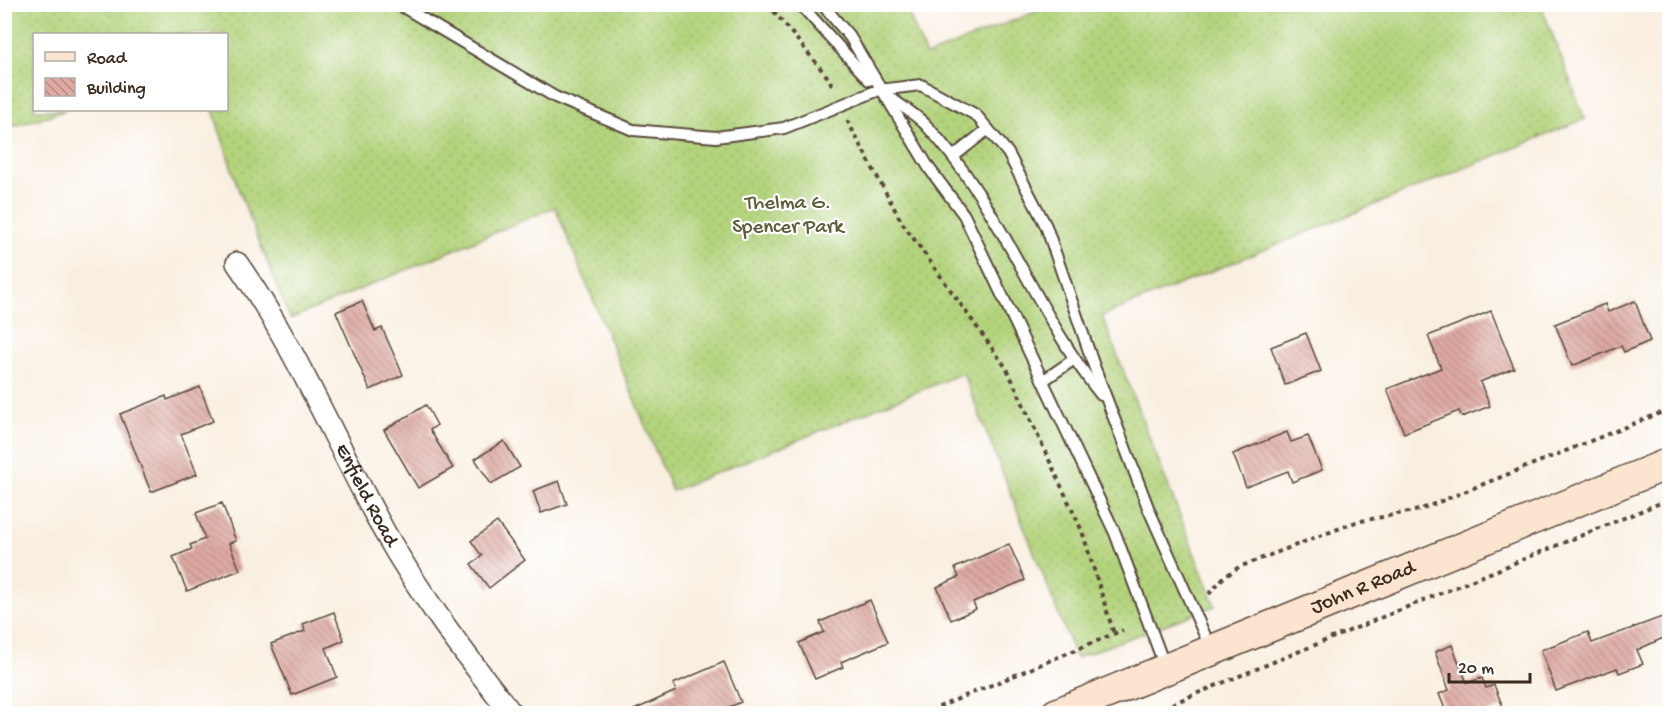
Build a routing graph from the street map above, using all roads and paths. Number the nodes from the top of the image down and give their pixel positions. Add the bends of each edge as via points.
1 (398, 4) edge
2 (768, 4) edge
3 (800, 4) edge
4 (822, 4) edge
5 (879, 90) junction
6 (841, 105) junction
7 (988, 129) junction
8 (954, 156) junction
9 (237, 263) dead end
10 (1073, 360) junction
11 (1044, 380) junction
12 (1109, 404) junction
13 (1670, 409) edge
14 (1670, 463) edge
15 (1670, 500) edge
16 (1209, 594) dead end
17 (1123, 630) dead end
18 (1114, 634) junction
19 (1211, 649) junction
20 (1166, 668) junction
21 (512, 714) edge
22 (922, 714) edge
23 (1056, 714) edge
24 (1148, 714) edge

1 - 6 lane via 555,97 633,130 716,137 784,128
2 - 6 path via 830,80
3 - 5 lane
4 - 5 lane via 850,37
5 - 6 lane
5 - 7 lane via 921,85 976,115
5 - 8 lane via 923,122
5 - 11 lane via 964,215
6 - 18 path via 901,221 1006,369 1082,531
7 - 8 lane
7 - 12 lane via 1008,153 1046,226
8 - 10 lane via 1005,234
9 - 21 street, Enfield Road via 287,341 406,568 450,634
10 - 11 lane
10 - 12 lane
11 - 20 lane via 1115,533
12 - 19 lane via 1149,510
13 - 16 path via 1419,510 1356,522 1239,567
14 - 19 main road, John R Road
15 - 24 path
17 - 18 path
18 - 22 path
19 - 20 main road, John R Road
20 - 23 main road, John R Road

